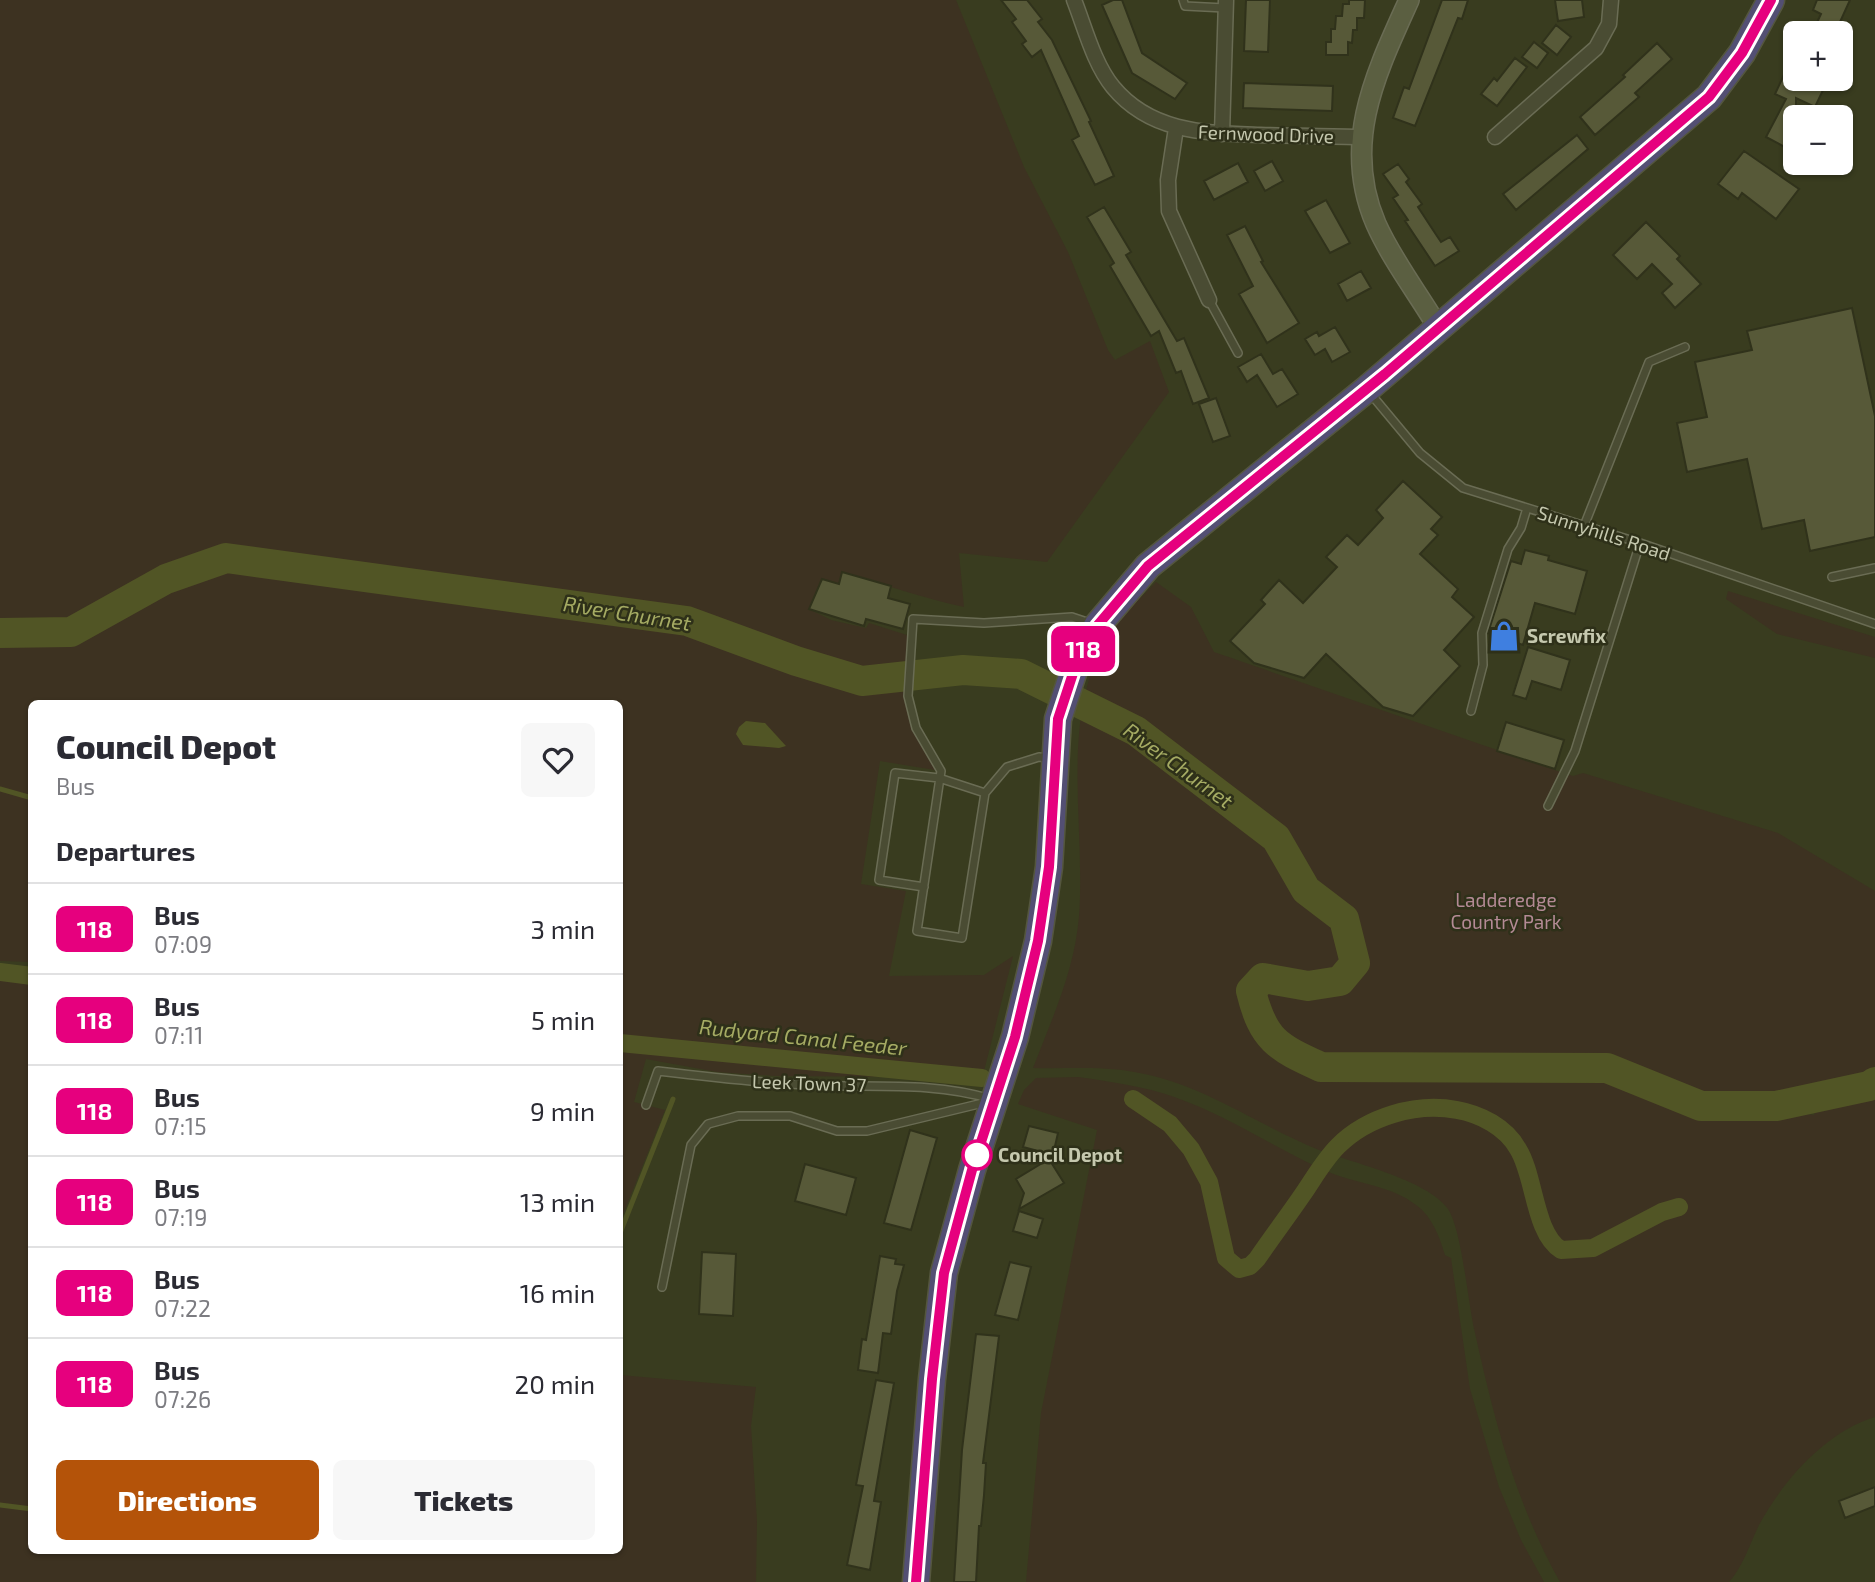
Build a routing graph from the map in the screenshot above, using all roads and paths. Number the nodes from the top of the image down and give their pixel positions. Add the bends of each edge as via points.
1 (1074, 0) edge
2 (1183, 0) edge
3 (1409, 0) edge
4 (1611, 0) edge
5 (1770, 0) edge
6 (1226, 4) edge
7 (1176, 128) junction
8 (1222, 134) junction
9 (1361, 137) junction
10 (1495, 137) dead end
11 (1209, 300) joint
12 (1439, 329) junction
13 (1685, 347) dead end
14 (1238, 353) dead end
15 (1367, 389) junction
16 (1527, 509) junction
17 (1584, 526) junction
18 (1640, 544) junction
19 (1875, 568) edge
20 (1832, 577) dead end
21 (1875, 624) edge
22 (1097, 626) junction
23 (1471, 711) dead end
24 (1055, 758) junction
25 (940, 774) junction
26 (985, 793) junction
27 (1548, 806) dead end
28 (923, 887) junction
29 (999, 1088) junction
30 (646, 1105) dead end
31 (662, 1287) dead end
32 (916, 1582) edge

1 - 7 street, Fernwood Drive via 1112,86 1130,105
2 - 6 lane via 1185,6
3 - 9 street via 1371,84
4 - 10 street via 1609,24 1596,48
5 - 12 highway via 1742,53 1709,97
6 - 8 street
7 - 8 street, Fernwood Drive
7 - 11 street via 1168,180 1169,211
8 - 9 street, Fernwood Drive
9 - 12 street via 1365,185 1376,224
11 - 14 lane
12 - 15 highway
13 - 17 lane via 1649,362
15 - 16 lane, Sunnyhills Road via 1420,453 1446,476 1462,488
15 - 22 highway via 1148,566
16 - 17 lane, Sunnyhills Road
16 - 23 lane via 1508,549 1482,633 1483,665
17 - 18 lane, Sunnyhills Road
18 - 21 lane, Sunnyhills Road
18 - 27 lane via 1575,751
19 - 20 lane
22 - 24 highway via 1079,655 1058,719
22 - 25 lane via 1072,617 984,623 913,619 908,695 916,728
24 - 26 lane via 1039,757 1007,767
24 - 29 highway via 1049,867 1038,941
25 - 26 lane
25 - 28 lane
25 - 28 lane via 895,773 879,880
26 - 28 lane via 962,938 917,931
29 - 30 lane, Leek Town 37 via 966,1092 810,1085 658,1071
29 - 31 lane via 867,1130 837,1131 790,1116 738,1116 708,1124 691,1145
29 - 32 highway via 944,1273

